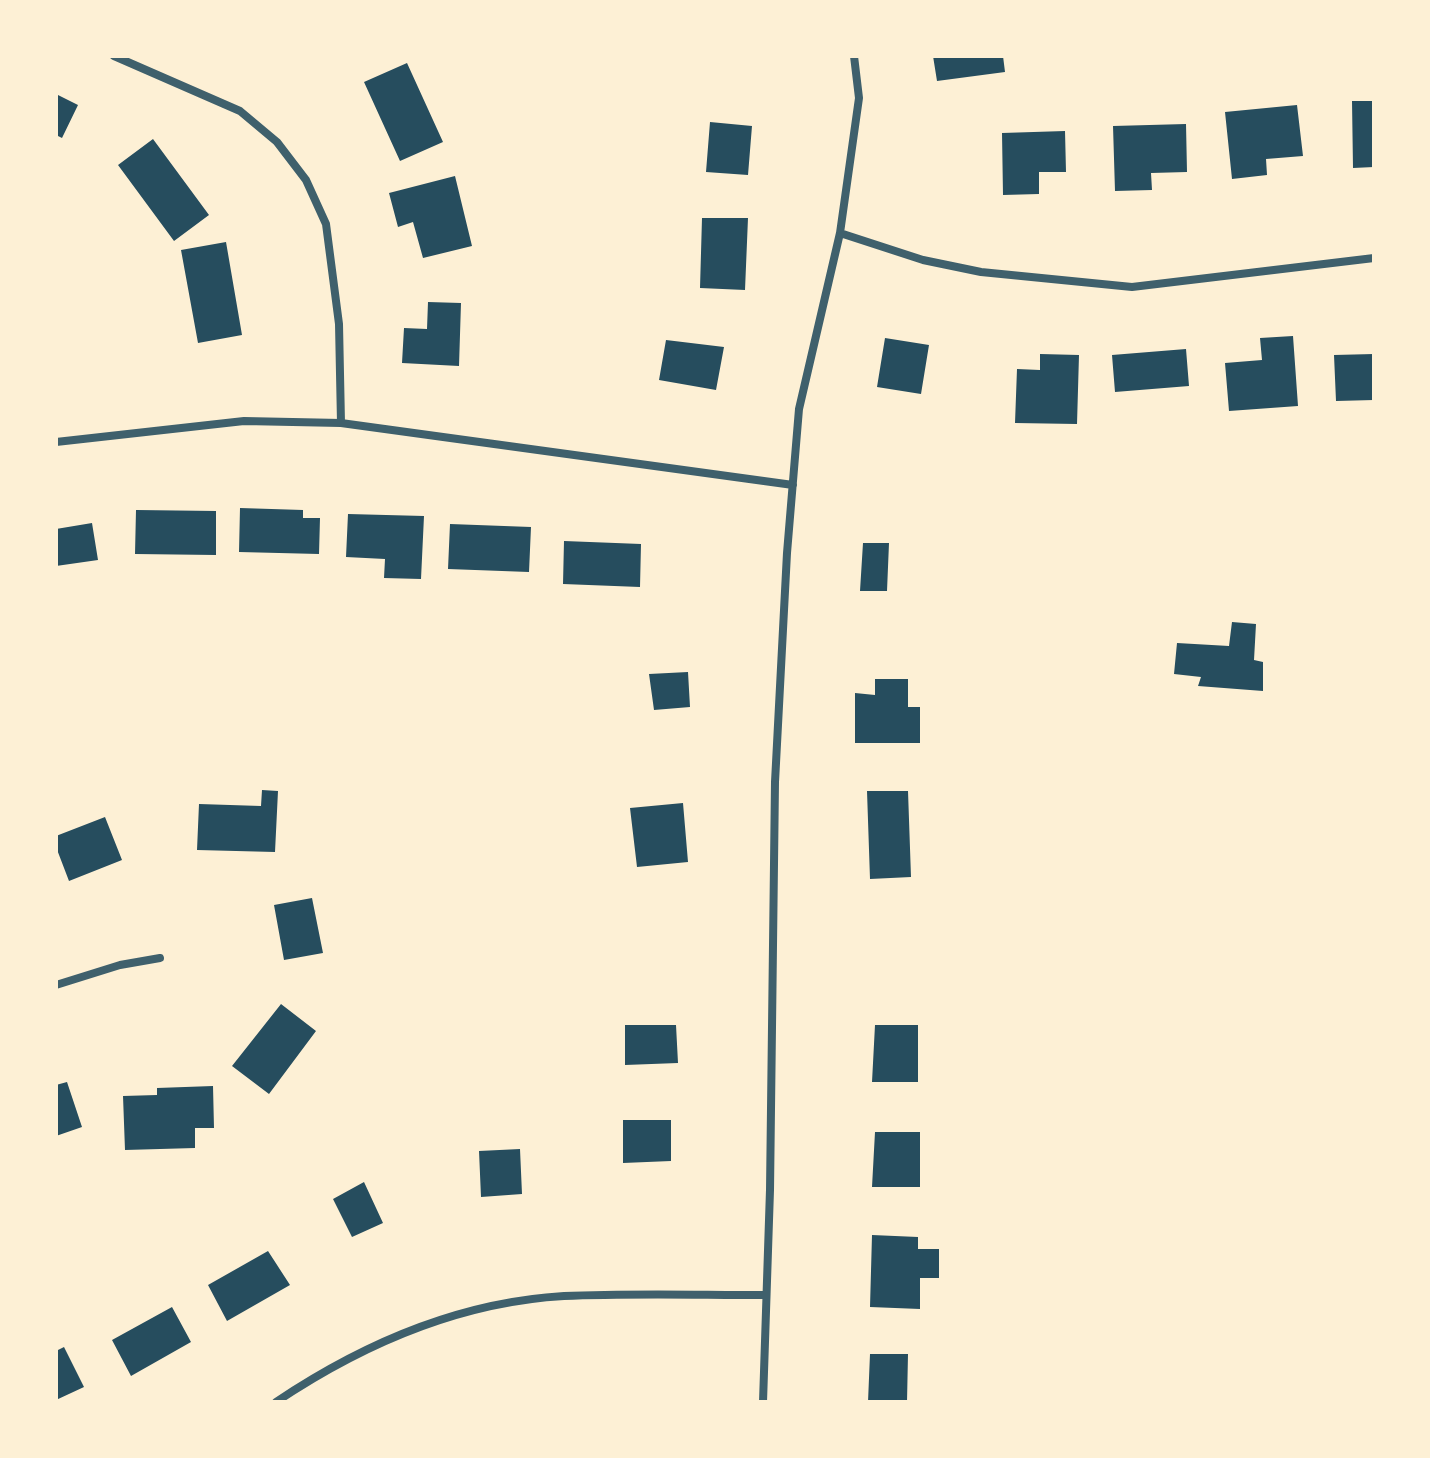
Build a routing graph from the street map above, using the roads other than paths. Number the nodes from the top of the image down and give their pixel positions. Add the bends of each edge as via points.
1 (114, 56) edge
2 (854, 56) edge
3 (840, 233) junction
4 (1374, 258) edge
5 (341, 423) junction
6 (56, 442) edge
7 (793, 485) junction
8 (160, 958) dead end
9 (56, 985) edge
10 (765, 1295) junction
11 (276, 1402) edge
12 (763, 1402) edge

1 - 5 street via 240,111 277,142 306,180 326,224 339,324
2 - 3 street via 859,98
3 - 4 street via 981,272 1132,287
3 - 7 street via 799,409
5 - 6 street via 244,421
5 - 7 street
7 - 10 street via 775,782
8 - 9 street
10 - 11 street via 562,1296 494,1307 447,1318 357,1353
10 - 12 street

